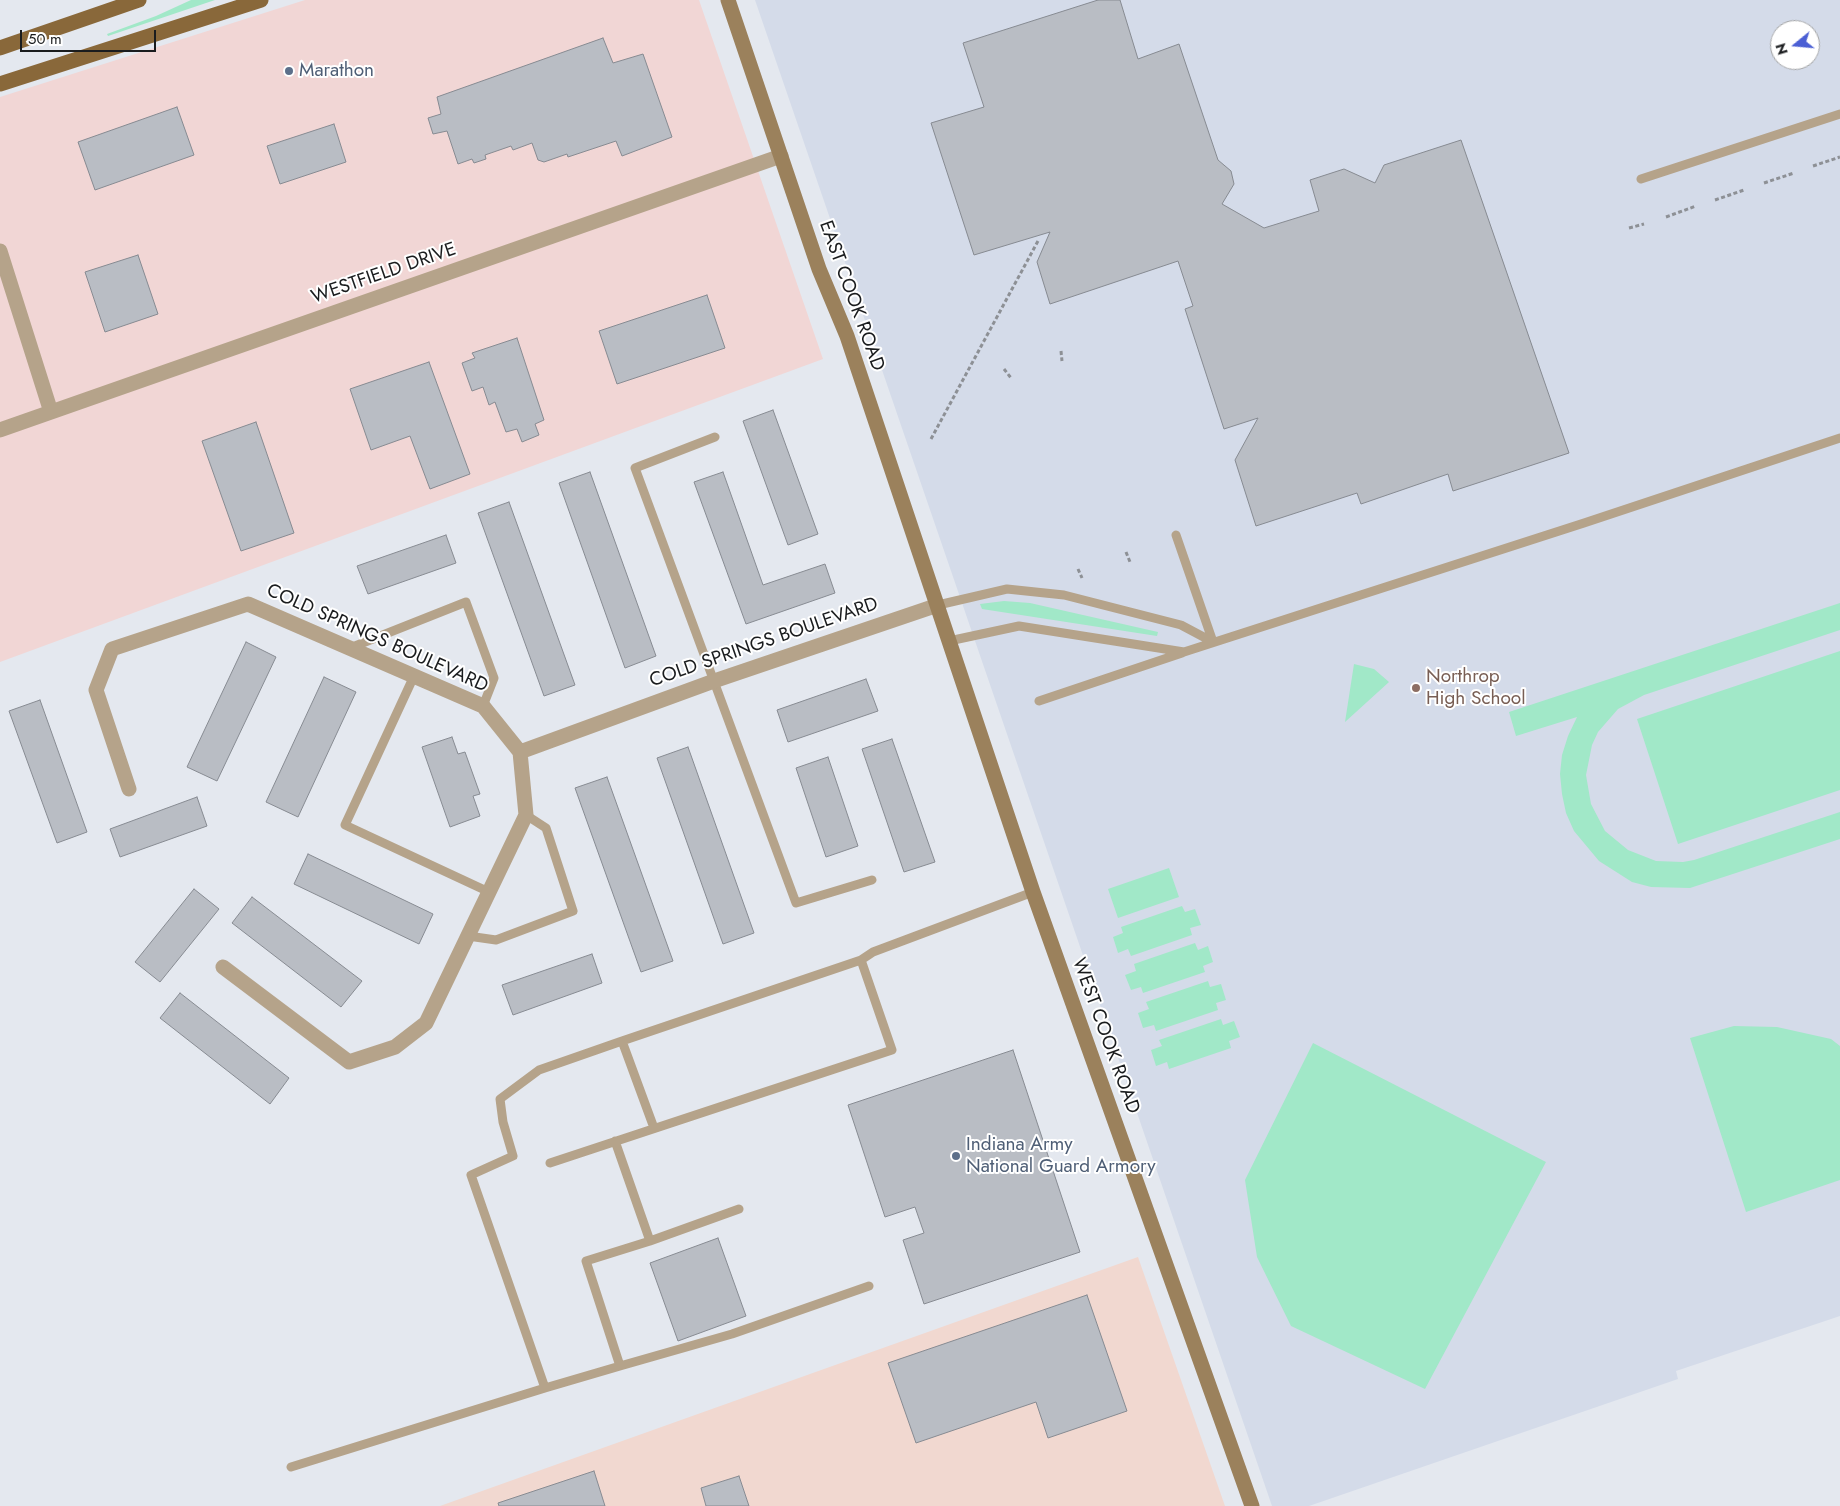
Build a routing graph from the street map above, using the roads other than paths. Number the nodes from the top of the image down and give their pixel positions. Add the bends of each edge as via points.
1 (139, 0) edge
2 (261, 0) edge
3 (728, 0) edge
4 (0, 48) edge
5 (0, 84) edge
6 (1840, 114) edge
7 (781, 156) junction
8 (1641, 179) dead end
9 (0, 251) edge
10 (51, 412) junction
11 (0, 430) edge
12 (715, 437) dead end
13 (1840, 438) edge
14 (1176, 535) dead end
15 (938, 605) junction
16 (949, 641) junction
17 (1213, 642) junction
18 (350, 648) junction
19 (1184, 652) junction
20 (414, 676) junction
21 (714, 681) junction
22 (1039, 701) dead end
23 (484, 706) junction
24 (520, 752) junction
25 (129, 789) dead end
26 (526, 815) junction
27 (872, 880) dead end
28 (489, 892) junction
29 (1033, 892) junction
30 (468, 936) junction
31 (861, 960) junction
32 (223, 967) dead end
33 (622, 1041) junction
34 (654, 1128) junction
35 (615, 1141) junction
36 (550, 1163) dead end
37 (738, 1209) dead end
38 (650, 1241) junction
39 (869, 1286) dead end
40 (620, 1366) junction
41 (545, 1388) junction
42 (291, 1467) dead end
43 (1252, 1506) edge

1 - 4 main road
2 - 5 main road
3 - 7 main road, EAST COOK ROAD
6 - 8 lane
7 - 10 street, WESTFIELD DRIVE
7 - 15 main road, EAST COOK ROAD
9 - 10 street
10 - 11 street, WESTFIELD DRIVE
12 - 21 lane via 635,468
13 - 17 lane via 1584,524
14 - 17 lane
15 - 16 main road, WEST COOK ROAD
15 - 17 lane via 1007,589 1064,595 1181,625
15 - 21 street, COLD SPRINGS BOULEVARD
16 - 19 lane via 1019,626
16 - 29 main road, WEST COOK ROAD
17 - 19 lane
18 - 20 street, COLD SPRINGS BOULEVARD
18 - 23 lane via 466,602 494,678
18 - 25 street, COLD SPRINGS BOULEVARD via 248,604 112,649 96,690
19 - 22 lane
20 - 23 street, COLD SPRINGS BOULEVARD
20 - 28 lane via 345,825
21 - 24 street, COLD SPRINGS BOULEVARD
21 - 27 lane via 796,903
23 - 24 street, COLD SPRINGS BOULEVARD
24 - 26 street
26 - 28 street
26 - 30 lane via 546,828 573,912 496,940
28 - 30 street
29 - 31 lane via 873,952
29 - 43 main road, WEST COOK ROAD
30 - 32 street via 426,1023 395,1047 349,1062
31 - 33 lane
31 - 34 lane via 892,1050
33 - 34 lane
33 - 41 lane via 539,1070 500,1099 502,1122 512,1156 471,1175
34 - 35 lane
35 - 36 lane
35 - 38 lane
37 - 38 lane
38 - 40 lane via 586,1261
39 - 40 lane via 732,1334
40 - 41 lane
41 - 42 lane

